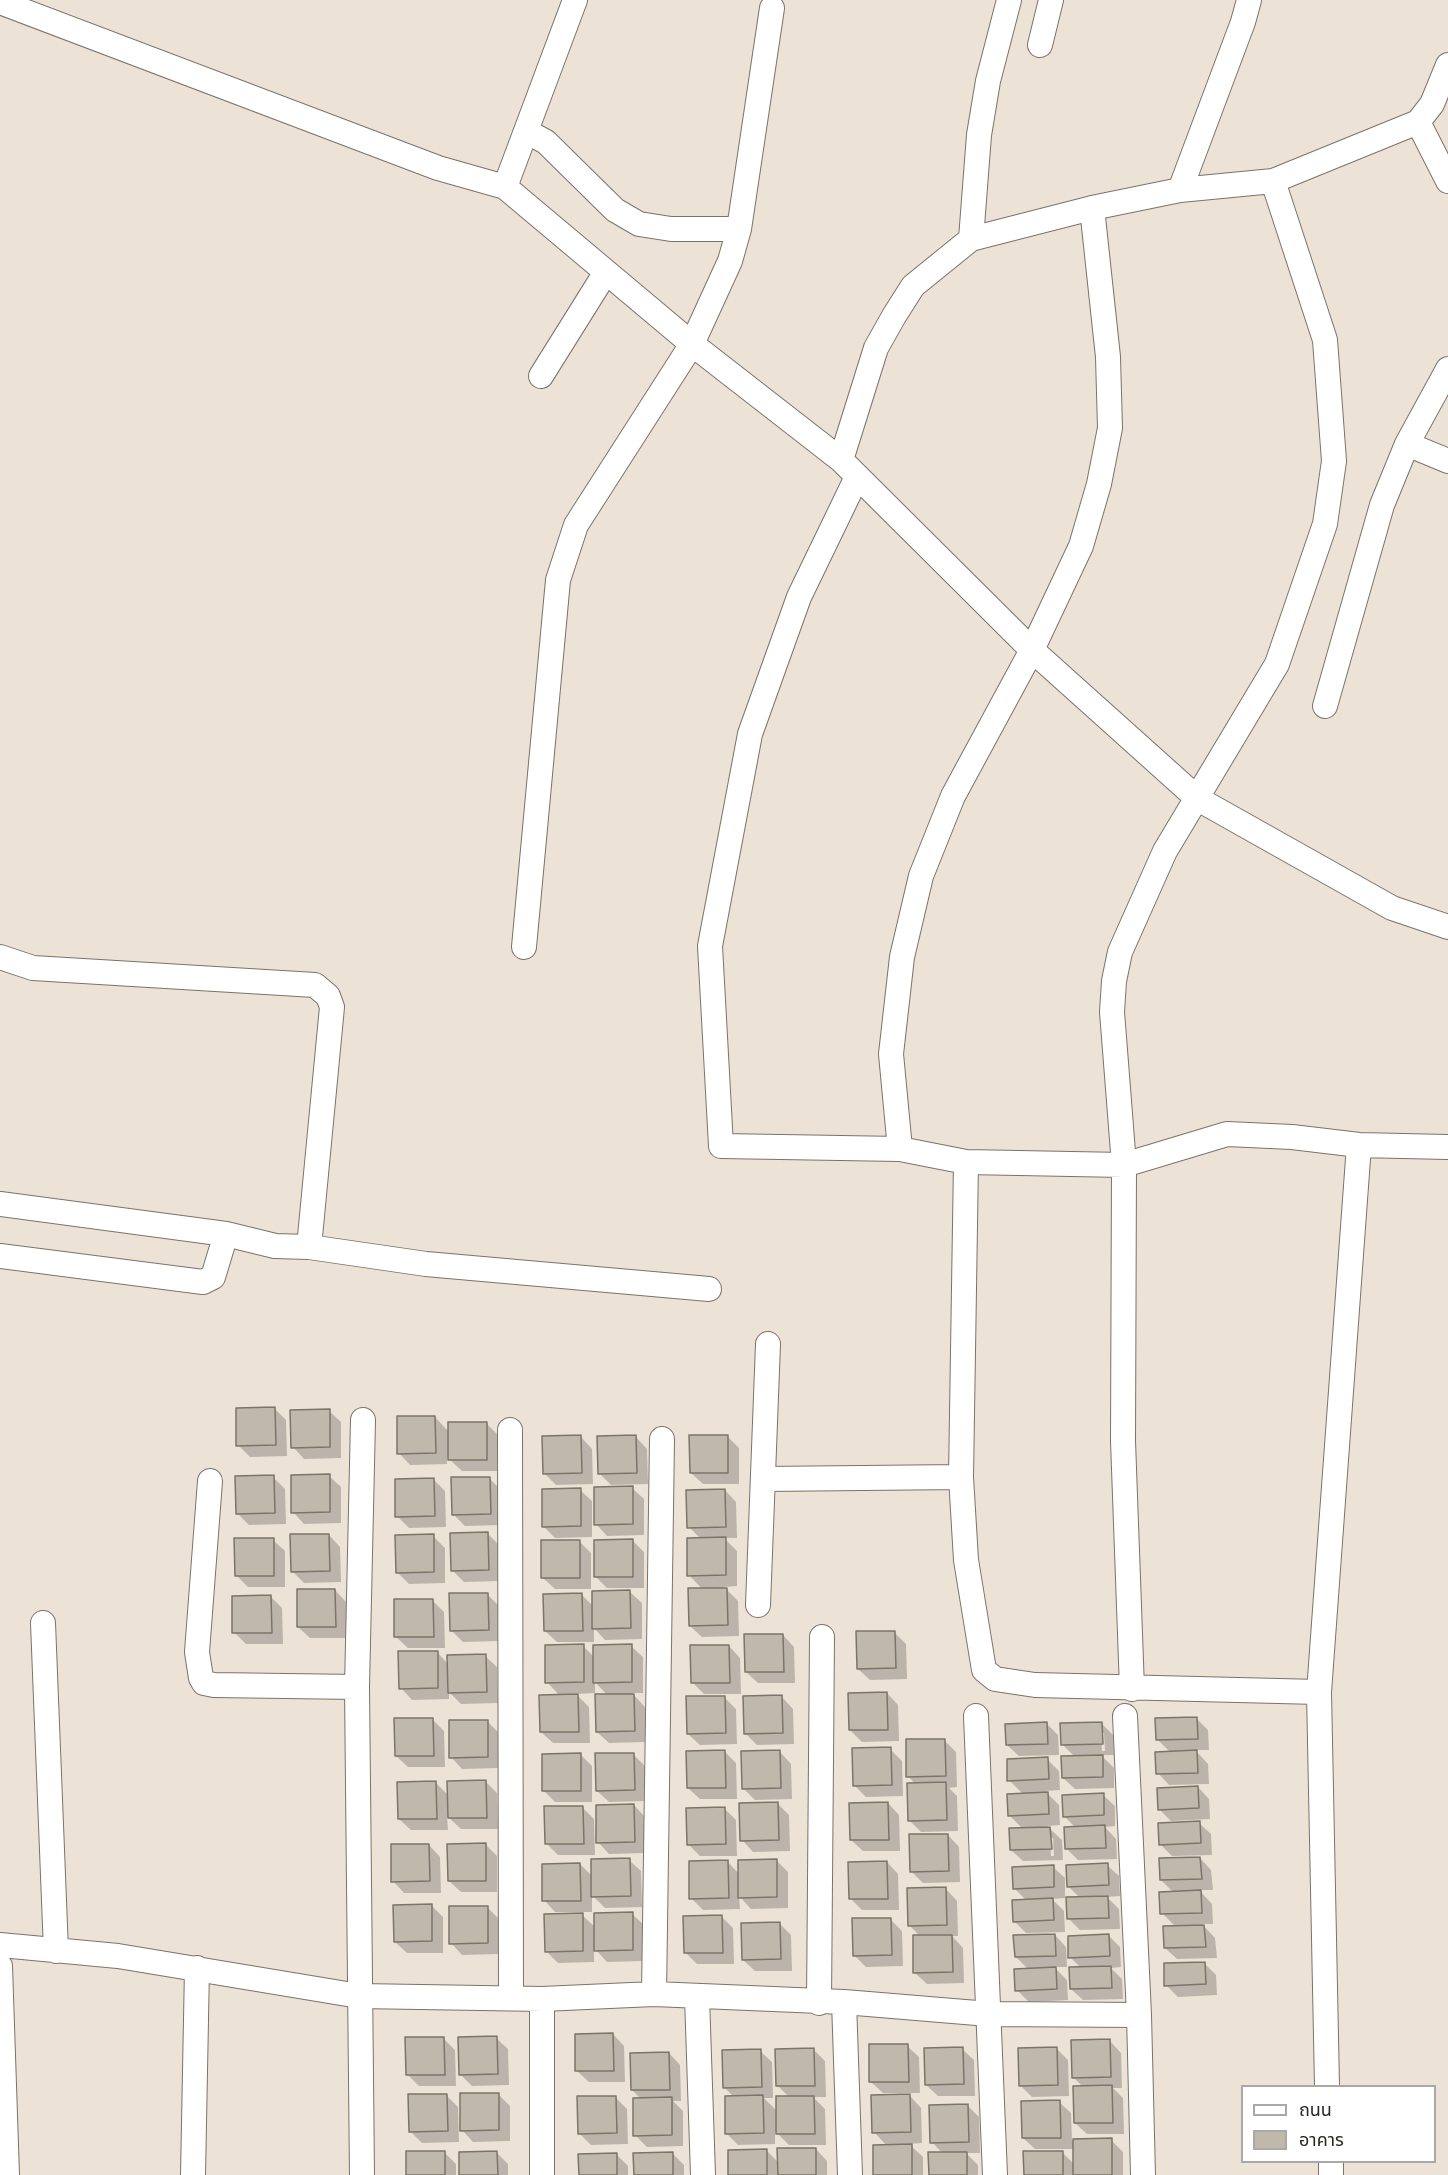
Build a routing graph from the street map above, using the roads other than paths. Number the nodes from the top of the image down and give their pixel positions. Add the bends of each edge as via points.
1 (575, 0) edge
2 (1009, 0) edge
3 (1051, 0) edge
4 (1249, 0) edge
5 (0, 2) edge
6 (772, 8) dead end
7 (1040, 45) dead end
8 (1448, 65) edge
9 (1418, 122) junction
10 (526, 130) junction
11 (1273, 181) junction
12 (1448, 181) edge
13 (505, 187) junction
14 (1180, 190) junction
15 (1092, 208) junction
16 (739, 229) junction
17 (971, 239) junction
18 (606, 272) junction
19 (692, 344) junction
20 (1448, 369) edge
21 (541, 376) dead end
22 (1407, 444) junction
23 (841, 460) junction
24 (1448, 461) edge
25 (858, 477) junction
26 (1032, 650) junction
27 (1325, 706) dead end
28 (1198, 799) junction
29 (1448, 927) edge
30 (524, 947) dead end
31 (0, 957) edge
32 (1359, 1145) junction
33 (1447, 1147) edge
34 (900, 1149) junction
35 (966, 1162) junction
36 (1124, 1165) junction
37 (0, 1204) edge
38 (226, 1234) junction
39 (309, 1247) junction
40 (0, 1256) edge
41 (709, 1289) dead end
42 (768, 1344) dead end
43 (363, 1420) dead end
44 (510, 1430) dead end
45 (662, 1439) dead end
46 (961, 1477) junction
47 (763, 1479) junction
48 (210, 1481) dead end
49 (758, 1605) dead end
50 (43, 1623) dead end
51 (822, 1637) dead end
52 (357, 1687) junction
53 (1132, 1689) junction
54 (1318, 1692) junction
55 (976, 1716) dead end
56 (1125, 1716) dead end
57 (0, 1945) edge
58 (56, 1951) junction
59 (0, 1966) edge
60 (197, 1968) junction
61 (654, 1994) junction
62 (360, 1996) junction
63 (697, 1996) junction
64 (511, 1998) junction
65 (542, 2000) junction
66 (844, 2002) junction
67 (819, 2003) junction
68 (989, 2014) junction
69 (1139, 2015) junction
70 (1327, 2085) edge
71 (7, 2175) edge
72 (193, 2175) edge
73 (362, 2175) edge
74 (542, 2175) edge
75 (703, 2175) edge
76 (850, 2175) edge
77 (995, 2175) edge
78 (1143, 2175) edge

1 - 10 street
2 - 17 street via 979,135
3 - 7 street
4 - 14 street
5 - 13 street via 438,168
6 - 16 street
8 - 9 street via 1432,104
9 - 11 street
9 - 12 street
10 - 13 street
10 - 16 street via 546,142 615,210 639,224 671,229
11 - 14 street
11 - 28 street via 1325,340 1334,461 1325,524 1277,664
13 - 18 street
14 - 15 street
15 - 17 street
15 - 26 street via 1108,357 1110,428 1081,546
16 - 19 street via 730,261
17 - 23 street via 913,286 894,316 876,348
18 - 19 street
18 - 21 street
19 - 23 street
19 - 30 street via 576,525 558,580
20 - 22 street
22 - 24 street
22 - 27 street via 1382,505
23 - 25 street
25 - 26 street
25 - 34 street via 799,597 750,734 710,946 721,1146
26 - 28 street
26 - 34 street via 953,796 921,876 902,957 891,1054
28 - 29 street via 1392,908
28 - 36 street via 1165,850 1120,952 1114,981 1112,1012
31 - 39 street via 33,968 315,985 328,996 332,1007
32 - 33 street
32 - 36 street via 1227,1134
32 - 54 street
34 - 35 street
35 - 36 street
35 - 46 street
36 - 53 street via 1123,1441
37 - 38 street
38 - 39 street via 275,1246
38 - 40 street via 213,1277 203,1282
39 - 41 street via 426,1264
42 - 47 street
43 - 52 street
44 - 64 street
45 - 61 street
46 - 47 street
46 - 53 street via 966,1560 984,1670 995,1679 1035,1685
47 - 49 street
48 - 52 street via 197,1652 204,1683
50 - 58 street
51 - 67 street
52 - 62 street
53 - 54 street
54 - 70 street
55 - 68 street
56 - 69 street
57 - 58 street
58 - 60 street
59 - 71 street
60 - 62 street
60 - 72 street
61 - 63 street
61 - 65 street
62 - 64 street
62 - 73 street
63 - 67 street
63 - 75 street
64 - 65 street
65 - 74 street
66 - 67 street
66 - 68 street
66 - 76 street
68 - 69 street
68 - 77 street
69 - 78 street

